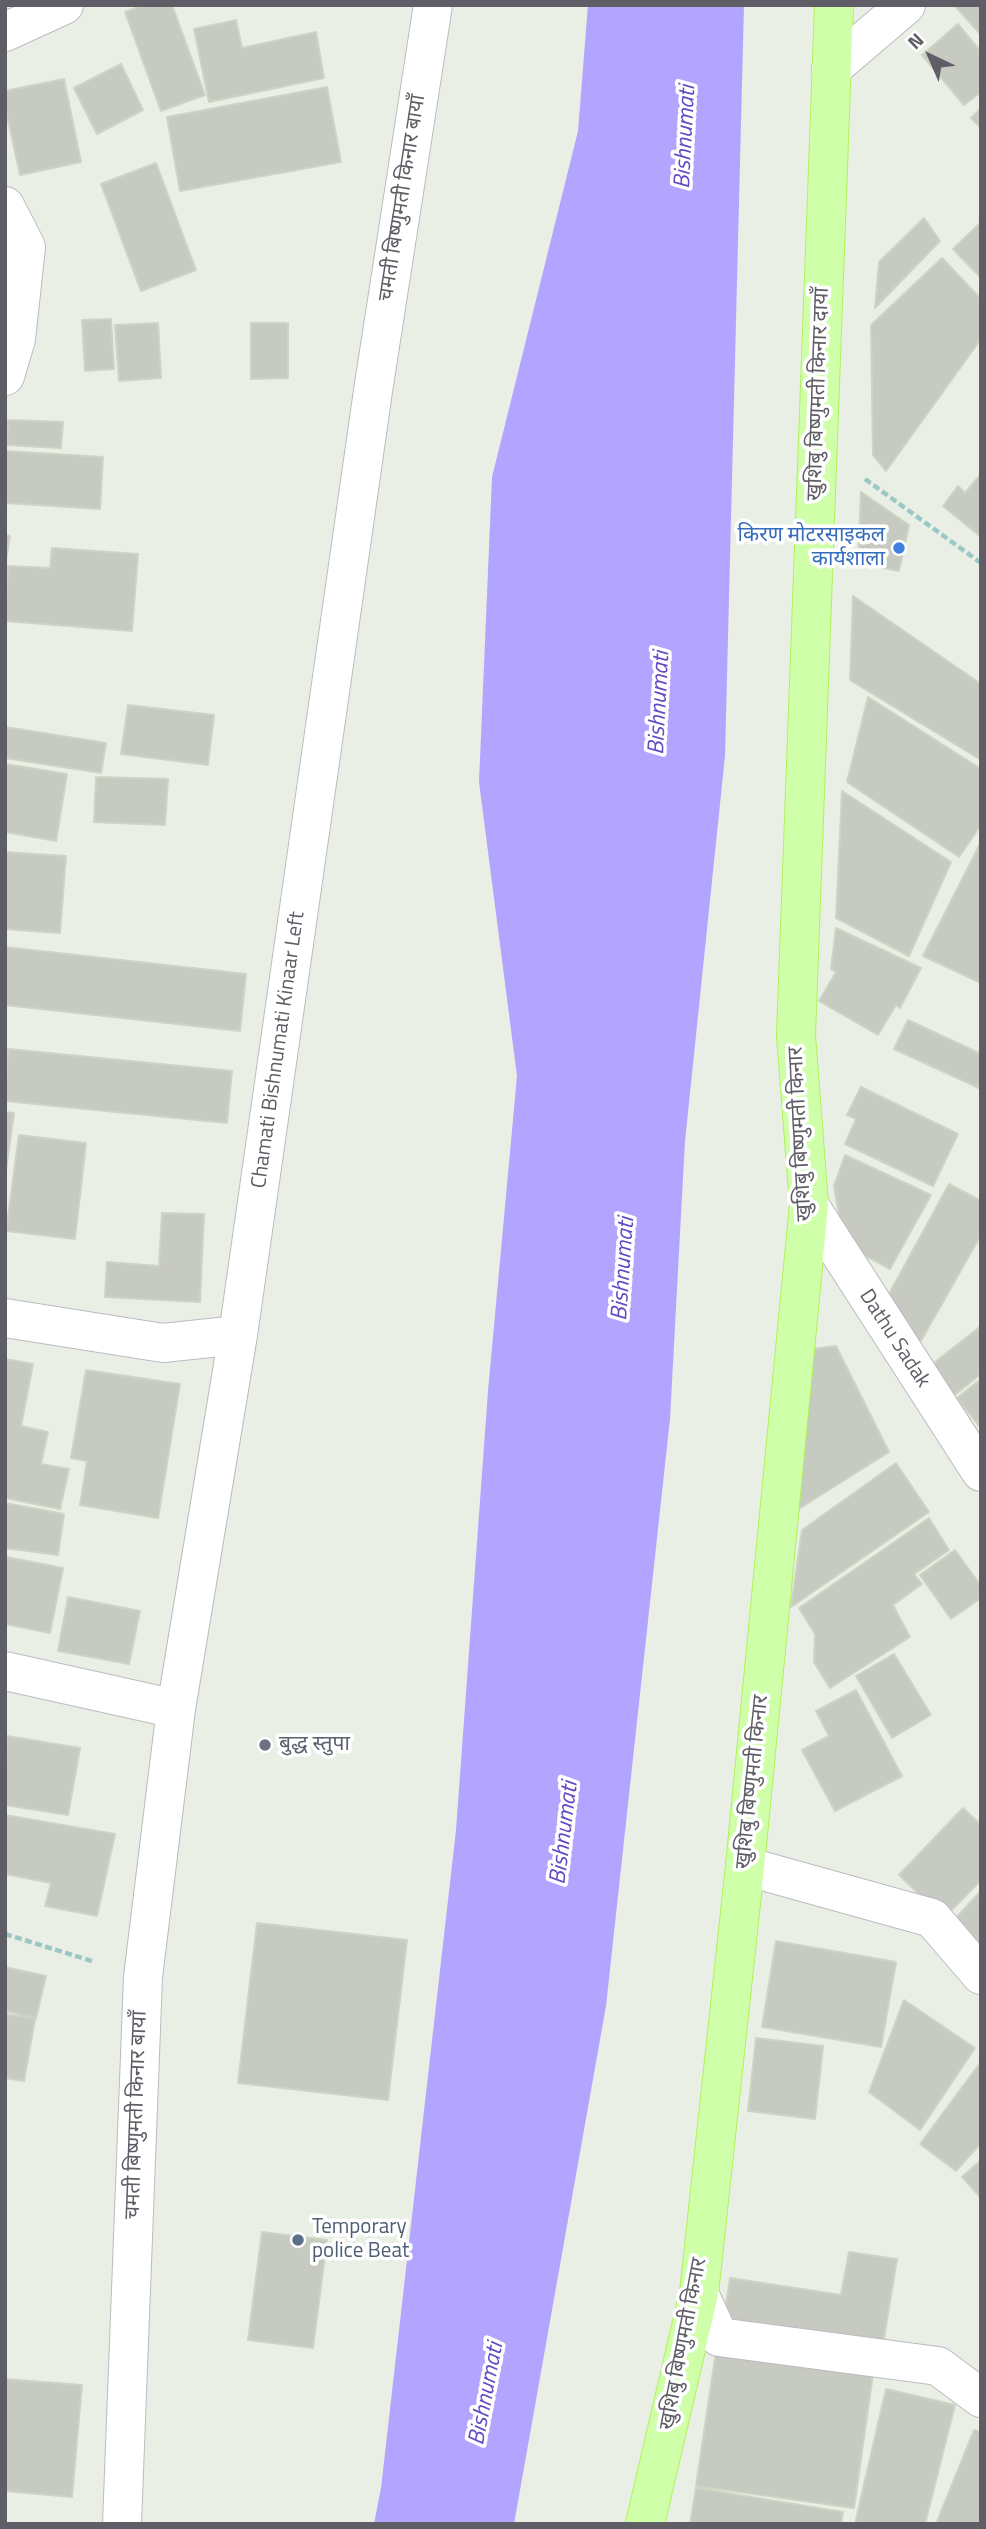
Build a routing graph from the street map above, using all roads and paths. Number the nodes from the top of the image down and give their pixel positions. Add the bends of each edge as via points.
1 (64, 5) edge
2 (433, 5) edge
3 (834, 5) edge
4 (906, 5) edge
5 (5, 32) edge
6 (831, 69) junction
7 (5, 206) edge
8 (5, 376) edge
9 (373, 391) joint
10 (817, 444) junction
11 (981, 563) edge
12 (796, 1035) joint
13 (809, 1205) junction
14 (5, 1318) edge
15 (239, 1335) junction
16 (977, 1460) edge
17 (5, 1671) edge
18 (176, 1709) junction
19 (745, 1866) junction
20 (5, 1934) edge
21 (981, 1975) edge
22 (143, 1977) junction
23 (699, 2293) junction
24 (981, 2398) edge
25 (122, 2524) edge
26 (645, 2524) edge

1 - 5 street
2 - 9 street, चमती बिष्णुमती किनार बायाँ
3 - 6 main road, खुशिबु बिष्णुमती किनार दायाँ
4 - 6 street
6 - 10 main road, खुशिबु बिष्णुमती किनार दायाँ
7 - 8 street via 26,247 16,339
9 - 15 street, Chamati Bishnumati Kinaar Left
10 - 11 path
10 - 12 main road, खुशिबु बिष्णुमती किनार दायाँ
12 - 13 main road, खुशिबु बिष्णुमती किनार
13 - 16 street, Dathu Sadak
13 - 19 main road, खुशिबु बिष्णुमती किनार
14 - 15 street via 163,1343
15 - 18 street, Chamati Bishnumati Kinaar Left
17 - 18 street
18 - 22 street, चमती बिष्णुमती किनार बायाँ
19 - 21 street via 932,1918
19 - 23 main road, खुशिबु बिष्णुमती किनार
20 - 22 path
22 - 25 street, चमती बिष्णुमती किनार बायाँ
23 - 24 street via 719,2337 938,2366
23 - 26 main road, खुशिबु बिष्णुमती किनार

